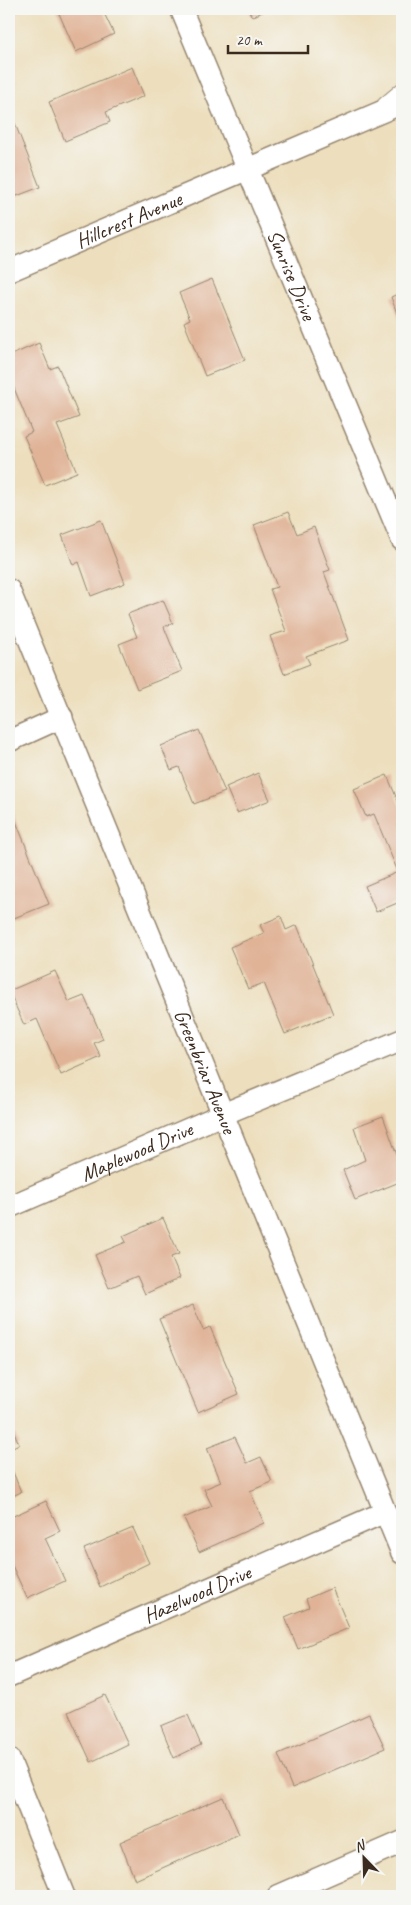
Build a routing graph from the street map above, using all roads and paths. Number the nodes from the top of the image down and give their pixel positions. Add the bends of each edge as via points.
1 (181, 9) edge
2 (402, 87) edge
3 (402, 103) edge
4 (365, 118) junction
5 (248, 169) junction
6 (9, 271) edge
7 (402, 540) edge
8 (9, 590) edge
9 (62, 717) junction
10 (9, 741) edge
11 (402, 1040) edge
12 (222, 1114) junction
13 (9, 1207) edge
14 (386, 1512) junction
15 (402, 1553) edge
16 (9, 1676) edge
17 (9, 1758) edge
18 (402, 1842) edge
19 (64, 1896) edge
20 (278, 1896) edge

1 - 5 street, Sunrise Drive
2 - 4 lane
3 - 4 street, Hillcrest Avenue
4 - 5 street, Hillcrest Avenue
5 - 6 street, Hillcrest Avenue
5 - 7 street, Sunrise Drive
8 - 9 street, Greenbriar Avenue
9 - 10 street
9 - 12 street, Greenbriar Avenue
11 - 12 street, Maplewood Drive
12 - 13 street, Maplewood Drive
12 - 14 street, Greenbriar Avenue
14 - 15 street, Greenbriar Avenue
14 - 16 street, Hazelwood Drive
17 - 19 street
18 - 20 street

